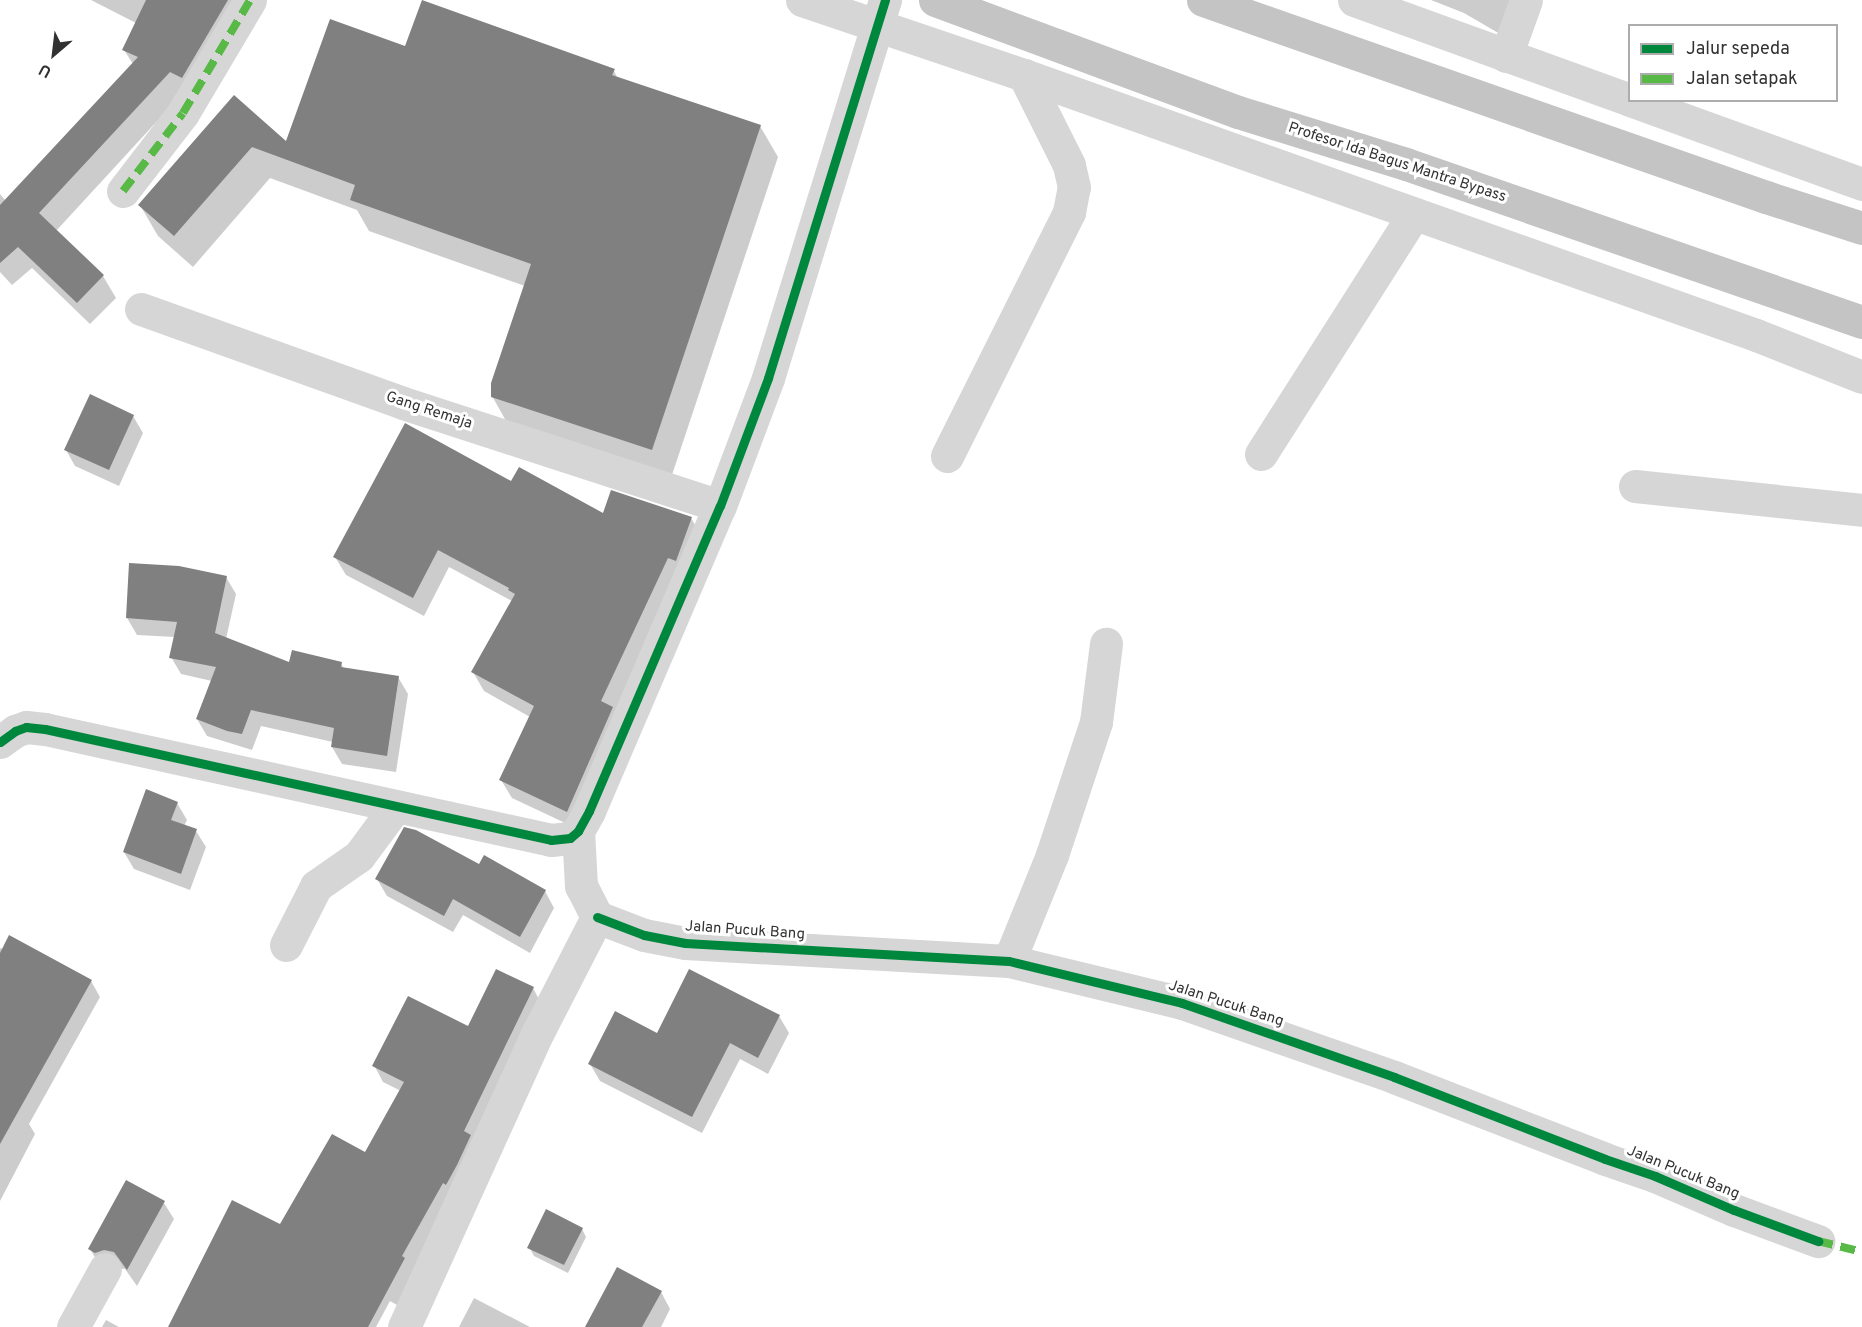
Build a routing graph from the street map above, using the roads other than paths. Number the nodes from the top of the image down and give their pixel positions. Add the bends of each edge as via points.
1 (250, 0) edge
2 (802, 0) edge
3 (935, 0) edge
4 (1203, 0) edge
5 (1354, 0) edge
6 (1526, 0) edge
7 (881, 13) edge
8 (1506, 56) junction
9 (1024, 75) junction
10 (1628, 99) edge
11 (1636, 102) edge
12 (1862, 184) edge
13 (123, 191) dead end
14 (1414, 214) junction
15 (1862, 228) edge
16 (141, 309) dead end
17 (1862, 322) edge
18 (1862, 377) edge
19 (1261, 454) dead end
20 (947, 456) dead end
21 (1635, 486) dead end
22 (720, 506) junction
23 (1862, 510) edge
24 (1106, 644) dead end
25 (5, 732) edge
26 (396, 806) junction
27 (578, 831) junction
28 (597, 917) junction
29 (286, 945) dead end
30 (1009, 962) junction
31 (1818, 1241) dead end
32 (105, 1269) dead end
33 (73, 1327) edge
34 (404, 1327) edge

1 - 13 street via 183,112
2 - 7 street
3 - 17 highway, Profesor Ida Bagus Mantra Bypass via 1238,112 1406,164
4 - 15 highway
5 - 8 street
6 - 8 street
7 - 9 street
7 - 22 street via 768,378
8 - 10 street
9 - 14 street
9 - 20 street via 1069,165 1074,187 1069,212
11 - 12 street
14 - 18 street via 1756,335
14 - 19 street
16 - 22 street, Gang Remaja via 403,403
21 - 23 street
22 - 27 street
24 - 30 street via 1096,722 1052,855
25 - 26 street via 26,727 45,729
26 - 27 street via 551,840 570,838
26 - 29 street via 360,856 316,885
27 - 28 street via 581,886
28 - 30 street, Jalan Pucuk Bang via 644,935 685,943
28 - 34 street via 538,1032
30 - 31 street, Jalan Pucuk Bang via 1182,1003 1394,1077
32 - 33 street

